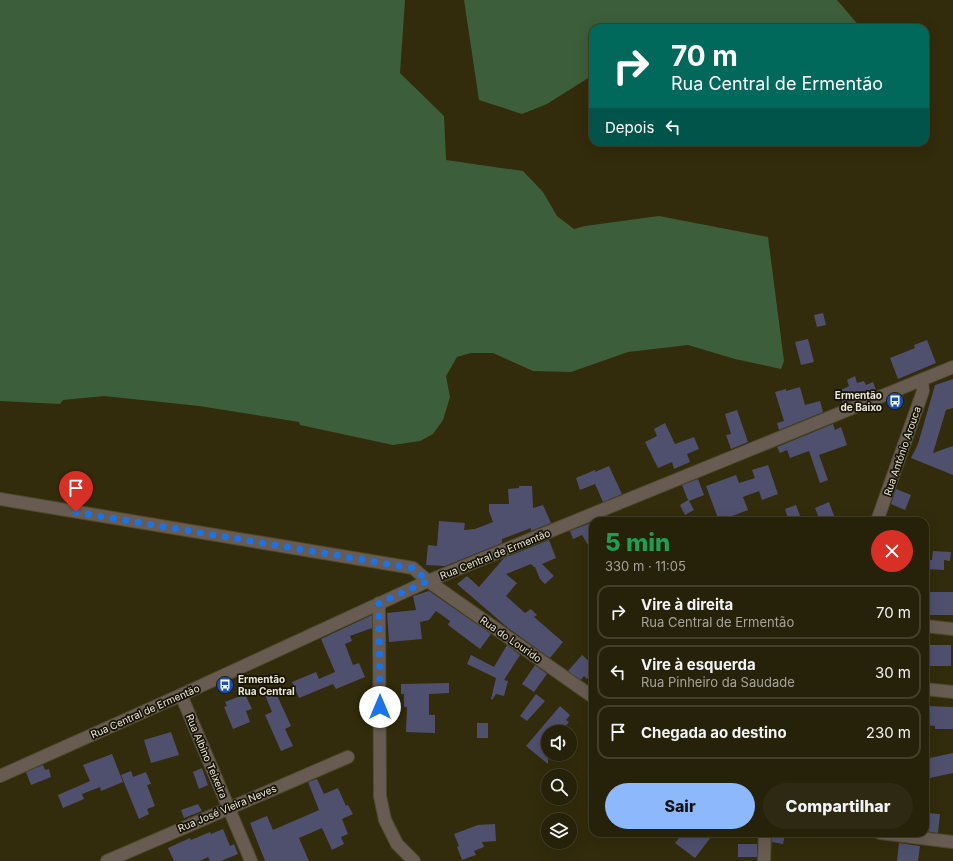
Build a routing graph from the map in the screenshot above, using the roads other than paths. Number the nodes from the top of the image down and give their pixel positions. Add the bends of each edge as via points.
1 (953, 367) edge
2 (922, 380) junction
3 (0, 500) edge
4 (878, 517) edge
5 (428, 581) junction
6 (379, 603) junction
7 (929, 626) edge
8 (953, 629) edge
9 (929, 689) edge
10 (953, 692) edge
11 (589, 694) edge
12 (181, 695) junction
13 (348, 757) dead end
14 (0, 776) edge
15 (229, 807) junction
16 (765, 837) edge
17 (912, 837) edge
18 (953, 842) edge
19 (107, 861) edge
20 (251, 861) edge
21 (414, 861) edge
22 (764, 861) edge

1 - 2 street, Rua Central de Ermentão
2 - 4 street, Rua António Arouca via 923,391
2 - 5 street, Rua Central de Ermentão
3 - 5 street, Rua do Lourido via 413,568
5 - 6 street, Rua Central de Ermentão
5 - 11 street, Rua do Lourido
6 - 12 street, Rua Central de Ermentão
6 - 21 street via 380,796 385,820 397,844
7 - 8 street
9 - 10 street
12 - 14 street, Rua Central de Ermentão
12 - 15 street, Rua Albino Teixeira
13 - 15 street, Rua José Vieira Neves
15 - 19 street, Rua José Vieira Neves
15 - 20 street, Rua Albino Teixeira
16 - 22 street
17 - 18 street

